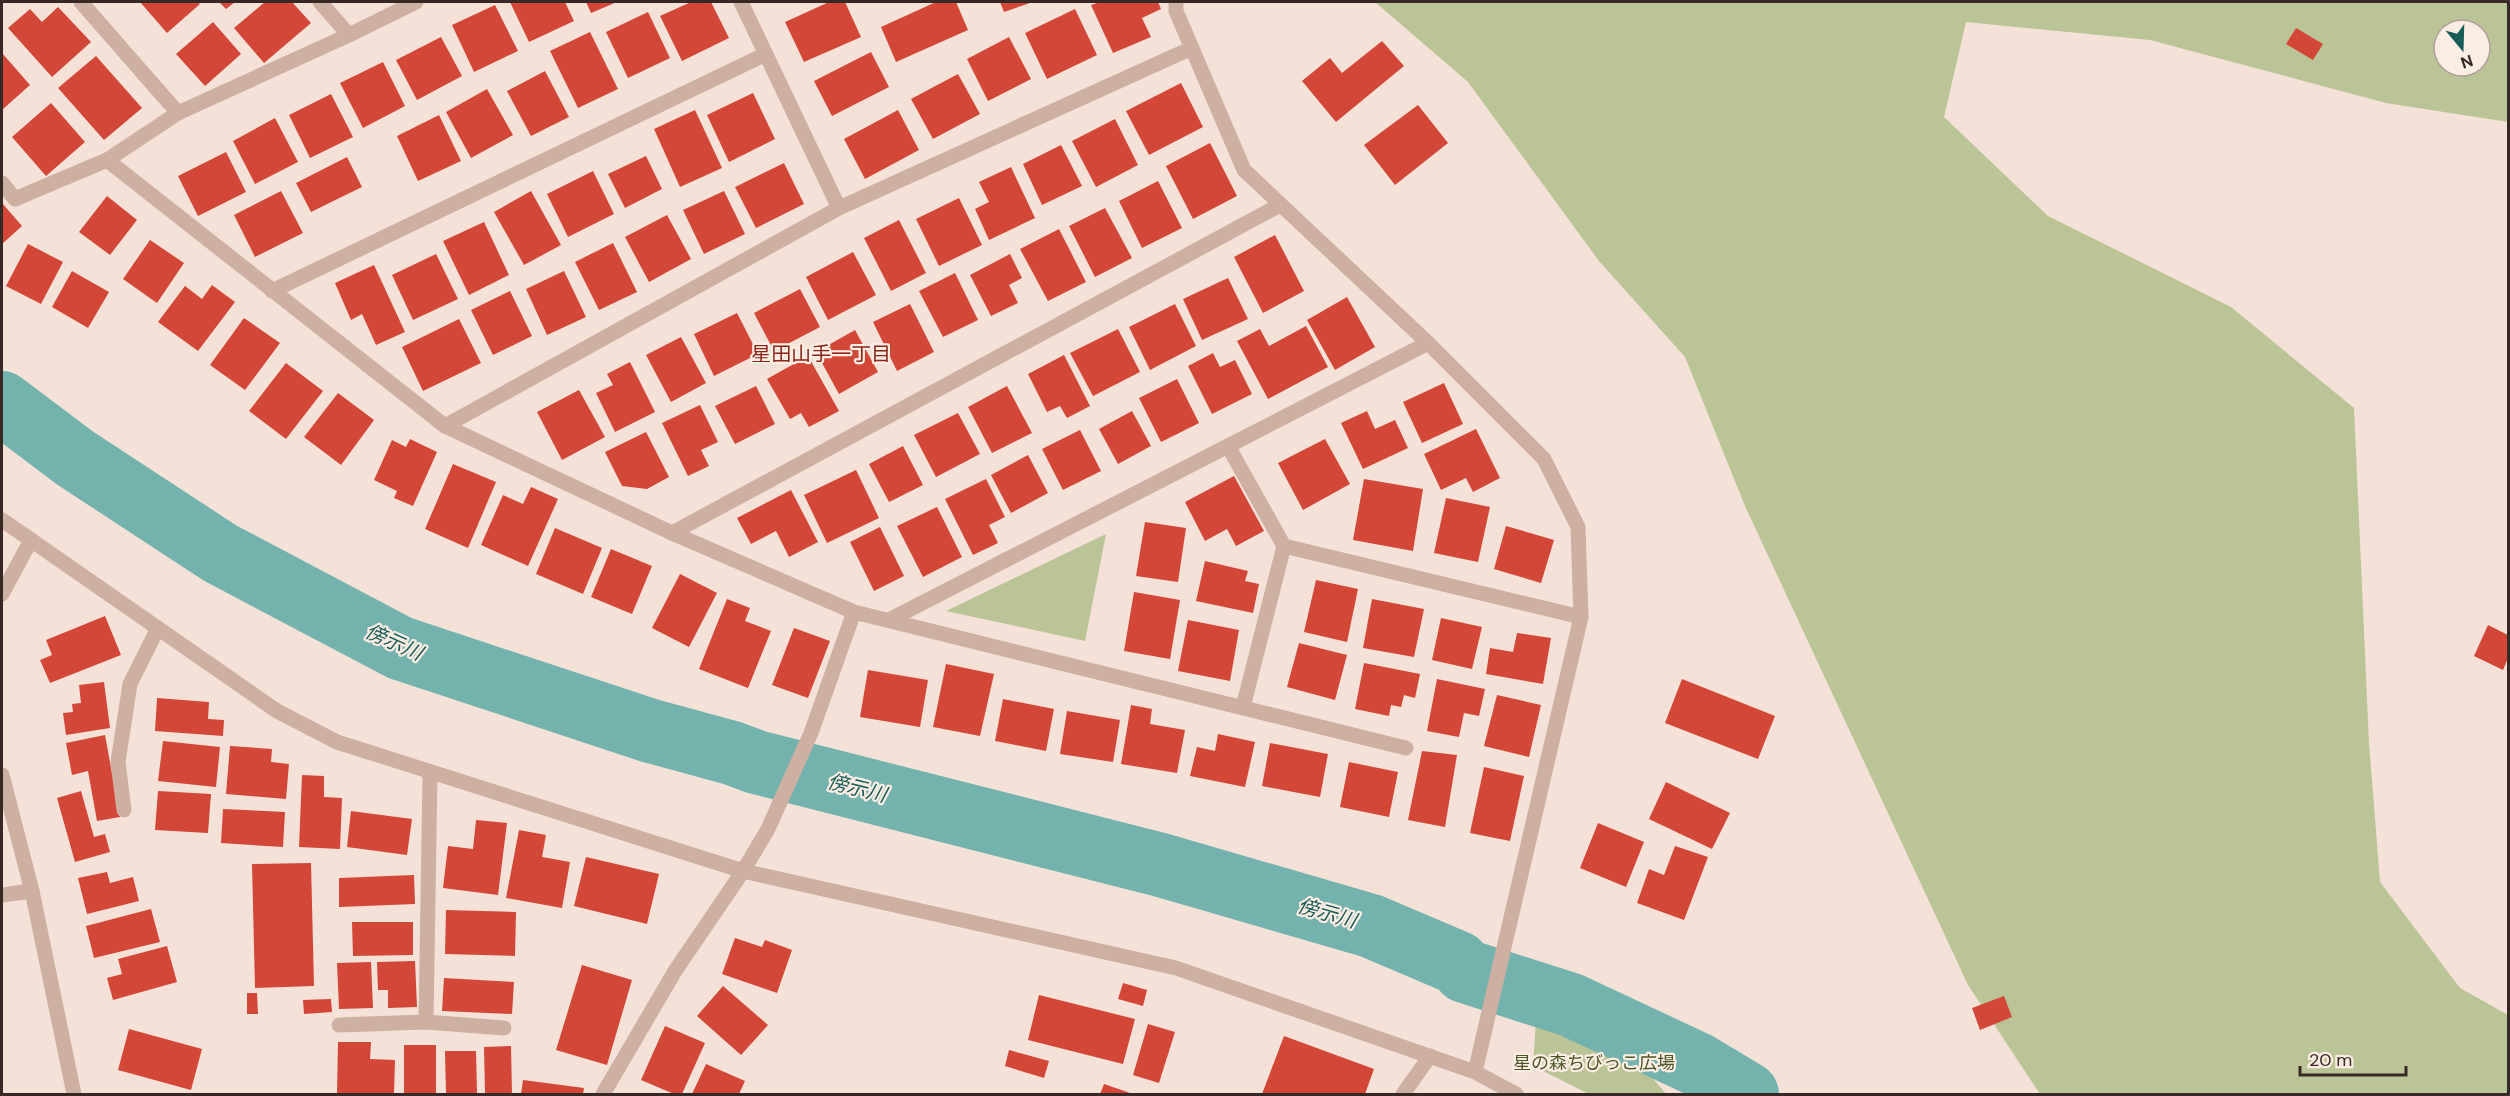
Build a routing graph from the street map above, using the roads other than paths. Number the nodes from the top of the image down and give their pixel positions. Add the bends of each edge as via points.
1 (81, 2) edge
2 (320, 2) edge
3 (416, 2) edge
4 (741, 2) edge
5 (1176, 2) edge
6 (349, 35) junction
7 (1192, 48) junction
8 (765, 55) junction
9 (178, 113) junction
10 (107, 160) junction
11 (2, 183) edge
12 (1280, 205) junction
13 (839, 208) junction
14 (272, 291) junction
15 (1428, 343) junction
16 (445, 426) junction
17 (1228, 446) junction
18 (2, 520) edge
19 (672, 533) junction
20 (31, 540) junction
21 (1284, 546) junction
22 (2, 594) edge
23 (854, 612) junction
24 (1581, 617) junction
25 (888, 620) junction
26 (158, 628) junction
27 (1243, 707) junction
28 (1406, 748) dead end
29 (430, 773) junction
30 (2, 775) edge
31 (124, 810) dead end
32 (743, 871) junction
33 (32, 891) junction
34 (2, 895) edge
35 (426, 1022) junction
36 (339, 1025) dead end
37 (504, 1028) dead end
38 (1430, 1056) junction
39 (1475, 1072) junction
40 (74, 1095) edge
41 (603, 1095) edge
42 (1403, 1095) edge
43 (1516, 1095) edge

1 - 9 street
2 - 6 street
3 - 6 street
4 - 8 street
5 - 7 street
6 - 9 street
7 - 12 street via 1244,170
7 - 13 street
8 - 13 street
8 - 14 street
9 - 10 street
10 - 11 street via 15,199
10 - 14 street
12 - 15 street
12 - 19 street
13 - 16 street
14 - 16 street
15 - 17 street
15 - 24 street via 1544,459 1578,527
16 - 19 street
17 - 21 street
17 - 25 street
18 - 20 street
19 - 23 street
20 - 22 street
20 - 26 street
21 - 24 street
21 - 27 street
23 - 25 street
23 - 32 street via 812,733 768,829
24 - 39 street
25 - 27 street
26 - 29 street via 287,716 337,742
26 - 31 street via 130,684 118,762
27 - 28 street
29 - 32 street
29 - 35 street
30 - 33 street
32 - 38 street via 1176,968
32 - 41 street via 675,971
33 - 34 street
33 - 40 street
35 - 36 street
35 - 37 street
38 - 39 street
38 - 42 street
39 - 43 street

